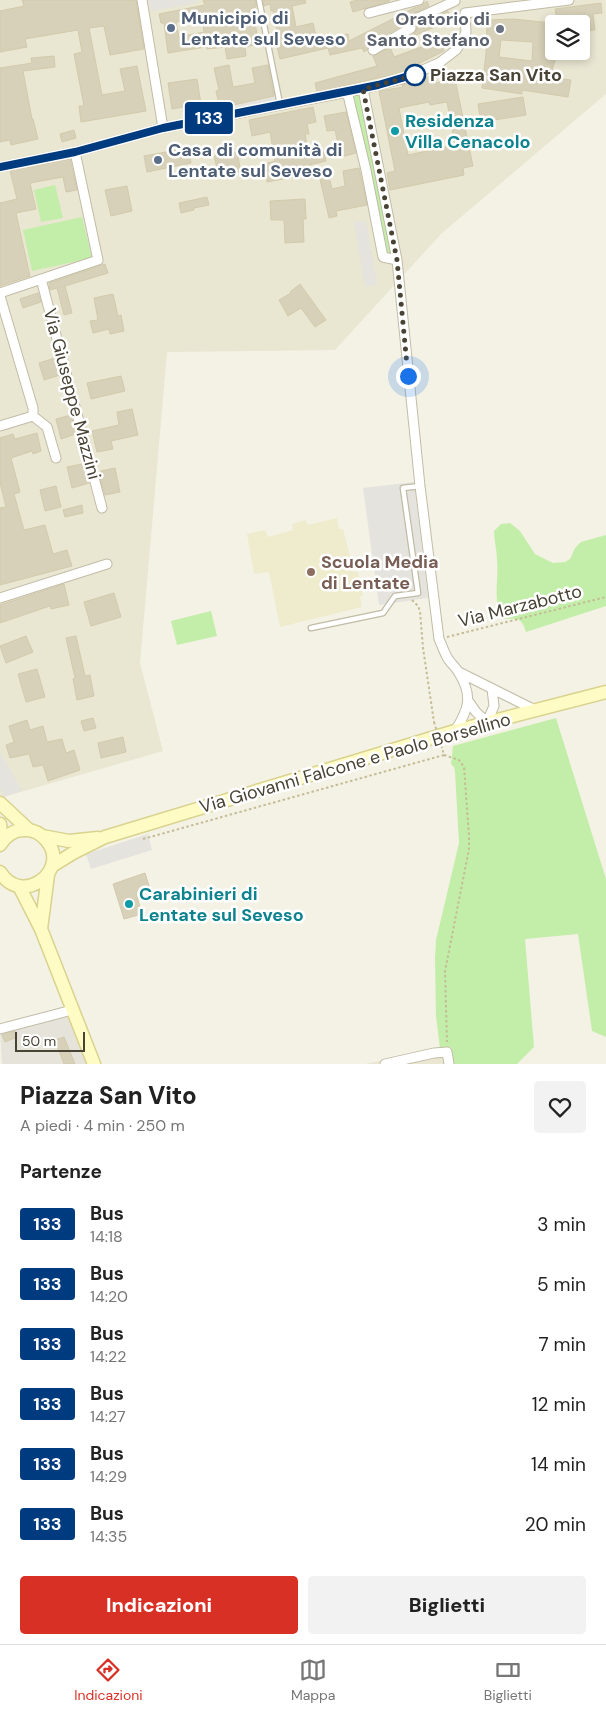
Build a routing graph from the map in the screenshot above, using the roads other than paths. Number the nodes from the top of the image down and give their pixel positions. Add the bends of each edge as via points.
1 (142, 0) edge
2 (259, 0) edge
3 (419, 0) edge
4 (569, 0) edge
5 (455, 1) edge
6 (522, 3) edge
7 (369, 13) dead end
8 (465, 13) junction
9 (373, 50) dead end
10 (363, 89) junction
11 (347, 91) junction
12 (280, 104) junction
13 (163, 128) junction
14 (75, 152) junction
15 (0, 167) edge
16 (397, 260) junction
17 (41, 279) junction
18 (0, 294) edge
19 (33, 416) junction
20 (0, 426) edge
21 (56, 458) dead end
22 (420, 486) junction
23 (102, 508) dead end
24 (108, 564) dead end
25 (0, 598) edge
26 (310, 628) dead end
27 (459, 672) junction
28 (492, 690) junction
29 (606, 692) edge
30 (469, 702) junction
31 (536, 710) junction
32 (487, 722) junction
33 (456, 731) junction
34 (0, 803) edge
35 (0, 824) edge
36 (29, 830) junction
37 (42, 836) junction
38 (105, 837) junction
39 (1, 843) edge
40 (50, 871) junction
41 (0, 872) edge
42 (19, 886) junction
43 (41, 929) junction
44 (72, 1010) junction
45 (0, 1029) edge
46 (94, 1064) edge
47 (385, 1064) edge
48 (450, 1064) edge

1 - 13 street
2 - 12 lane
3 - 7 street
4 - 6 street
5 - 8 street
5 - 9 street via 409,22 411,28
6 - 8 street
8 - 10 street via 463,39 456,50 439,63 419,73
10 - 11 street
10 - 16 street
11 - 12 street
11 - 16 street via 383,257
12 - 13 street
13 - 14 street
14 - 15 street
14 - 17 street via 98,260
16 - 22 street
17 - 18 street
17 - 23 street, Via Giuseppe Mazzini
18 - 19 street
19 - 20 street
19 - 21 street via 48,427
22 - 26 lane via 403,488 418,593 395,596 383,613
22 - 27 street via 439,639
24 - 25 street
27 - 28 street
27 - 30 street via 468,689
28 - 31 street
28 - 32 street via 494,706
29 - 31 street, Via Giovanni Falcone e Paolo Borsellino
30 - 32 street
30 - 33 street
31 - 32 street, Via Giovanni Falcone e Paolo Borsellino
32 - 33 street, Via Giovanni Falcone e Paolo Borsellino
33 - 38 street, Via Giovanni Falcone e Paolo Borsellino
34 - 36 street
35 - 39 street
36 - 37 street
36 - 39 street via 14,832
37 - 38 street via 69,841
37 - 40 street via 52,850
38 - 40 street via 73,853
40 - 42 street via 34,885
40 - 43 street
41 - 42 street via 6,880
42 - 43 street
43 - 44 street
44 - 45 street
44 - 46 street
47 - 48 street via 447,1052

